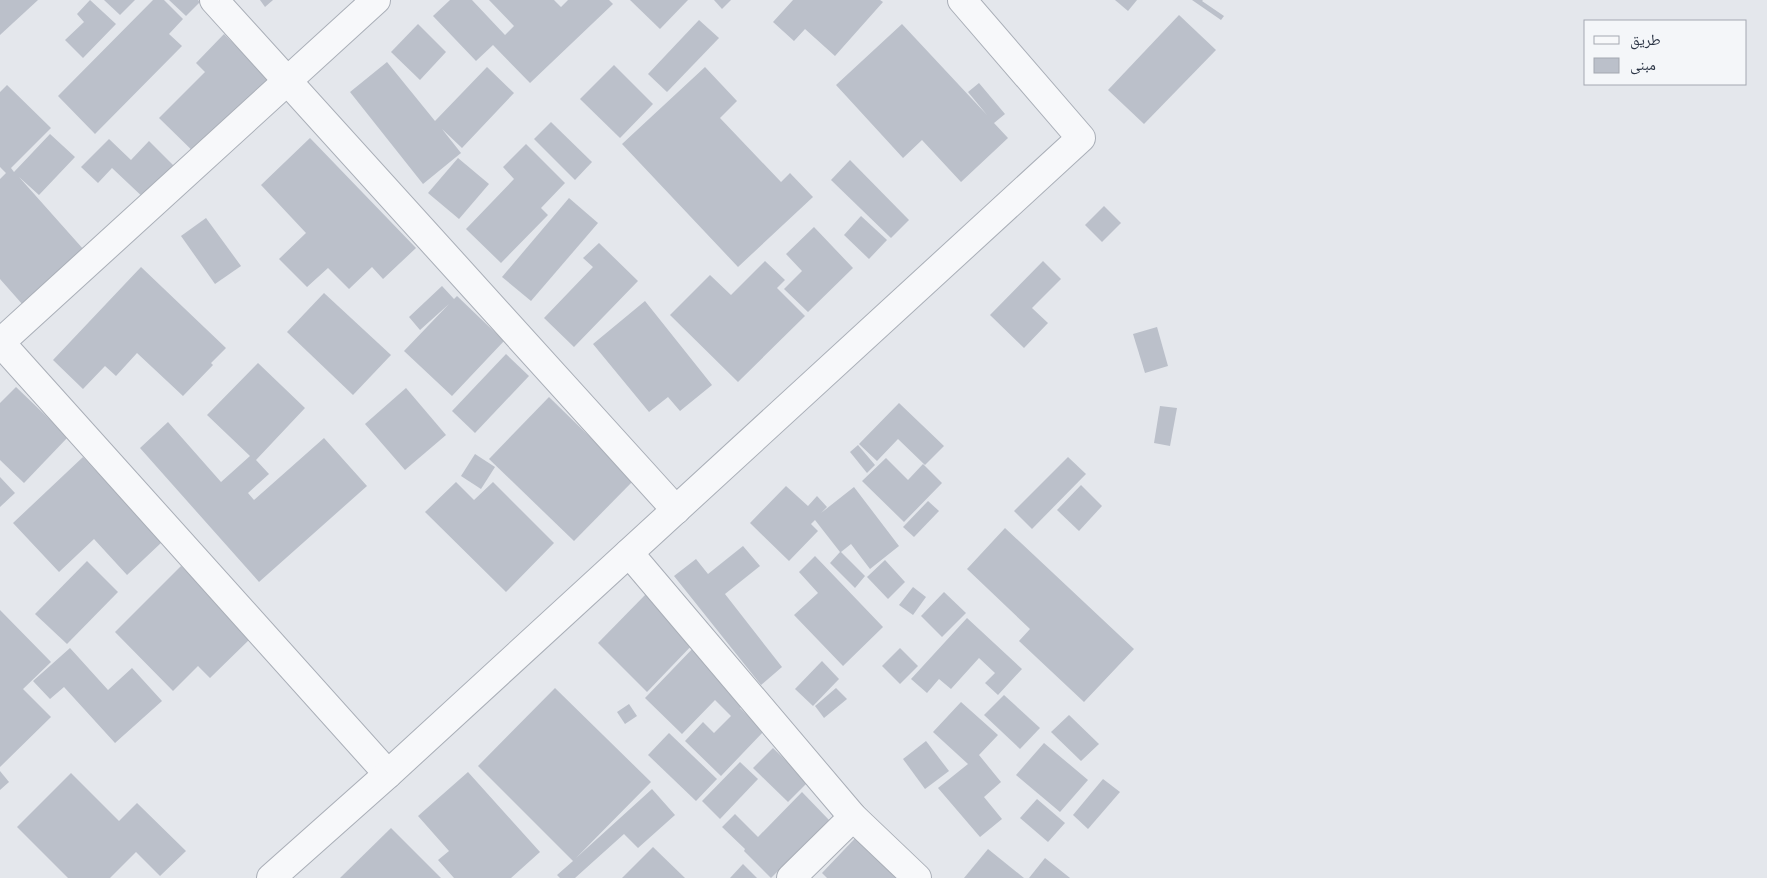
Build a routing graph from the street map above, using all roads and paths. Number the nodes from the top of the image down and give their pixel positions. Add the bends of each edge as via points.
1 (214, 0) edge
2 (376, 0) edge
3 (962, 0) edge
4 (287, 81) junction
5 (0, 343) edge
6 (676, 510) junction
7 (629, 553) junction
8 (388, 774) junction
9 (853, 817) junction
10 (271, 878) edge
11 (792, 878) edge
12 (917, 878) edge

1 - 4 street
2 - 4 street
3 - 6 street via 1082,138
4 - 5 street
4 - 6 street
5 - 8 street
6 - 7 street
7 - 8 street
7 - 9 street
8 - 10 street
9 - 11 street
9 - 12 street

